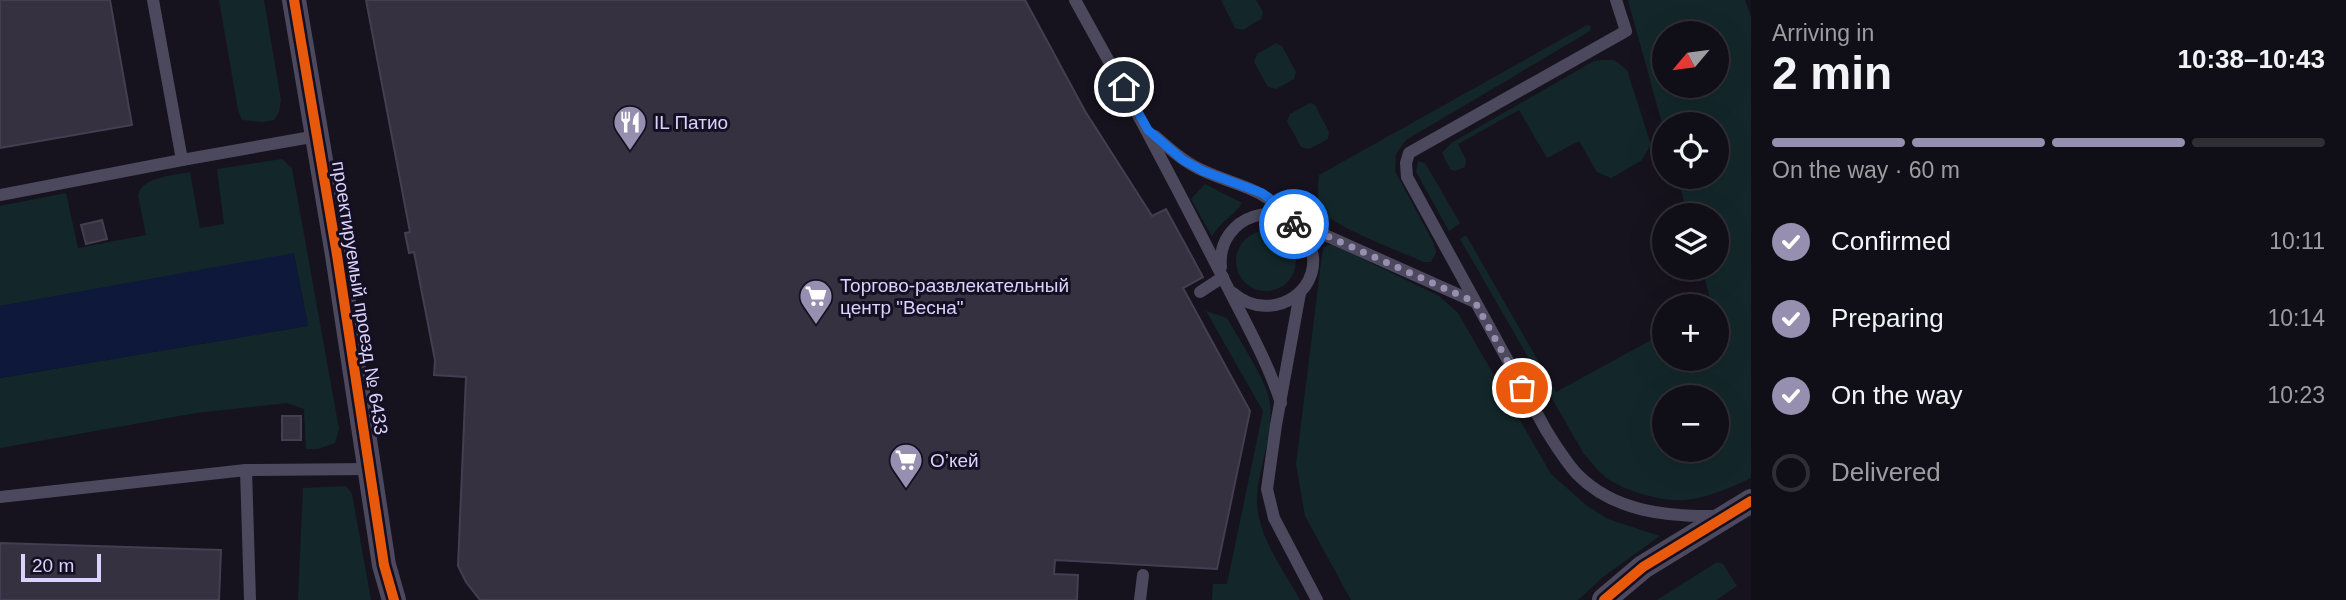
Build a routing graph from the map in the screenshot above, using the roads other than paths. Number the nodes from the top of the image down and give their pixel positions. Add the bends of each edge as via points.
1 (153, 0) edge
2 (294, 0) edge
3 (1075, 0) edge
4 (1616, 0) edge
5 (1148, 130) junction
6 (317, 136) junction
7 (183, 160) junction
8 (0, 195) edge
9 (1297, 226) junction
10 (1224, 279) junction
11 (1199, 292) dead end
12 (1300, 293) junction
13 (1475, 302) junction
14 (1280, 403) junction
15 (369, 469) junction
16 (246, 470) junction
17 (0, 497) edge
18 (1742, 508) edge
19 (1143, 575) dead end
20 (250, 600) edge
21 (394, 600) edge
22 (1140, 600) edge
23 (1317, 600) edge
24 (1604, 600) edge

1 - 7 lane
2 - 6 street, проектируемый проезд № 6433
3 - 5 lane
4 - 13 lane via 1626,31 1409,153 1407,177
5 - 9 lane via 1183,160 1262,193
5 - 10 lane
6 - 7 lane
6 - 15 street, проектируемый проезд № 6433
7 - 8 lane
9 - 10 lane via 1268,214 1241,222 1223,243
9 - 12 lane via 1312,254 1308,281
9 - 13 lane
10 - 11 lane
10 - 12 lane via 1242,300 1268,307
10 - 14 lane via 1270,369
12 - 14 lane
13 - 18 lane via 1563,458 1593,487 1633,508 1685,517
14 - 23 lane via 1267,489 1274,518
15 - 16 lane
15 - 21 street, проектируемый проезд № 6433
16 - 17 lane
16 - 20 lane
18 - 24 street via 1643,567
19 - 22 lane

